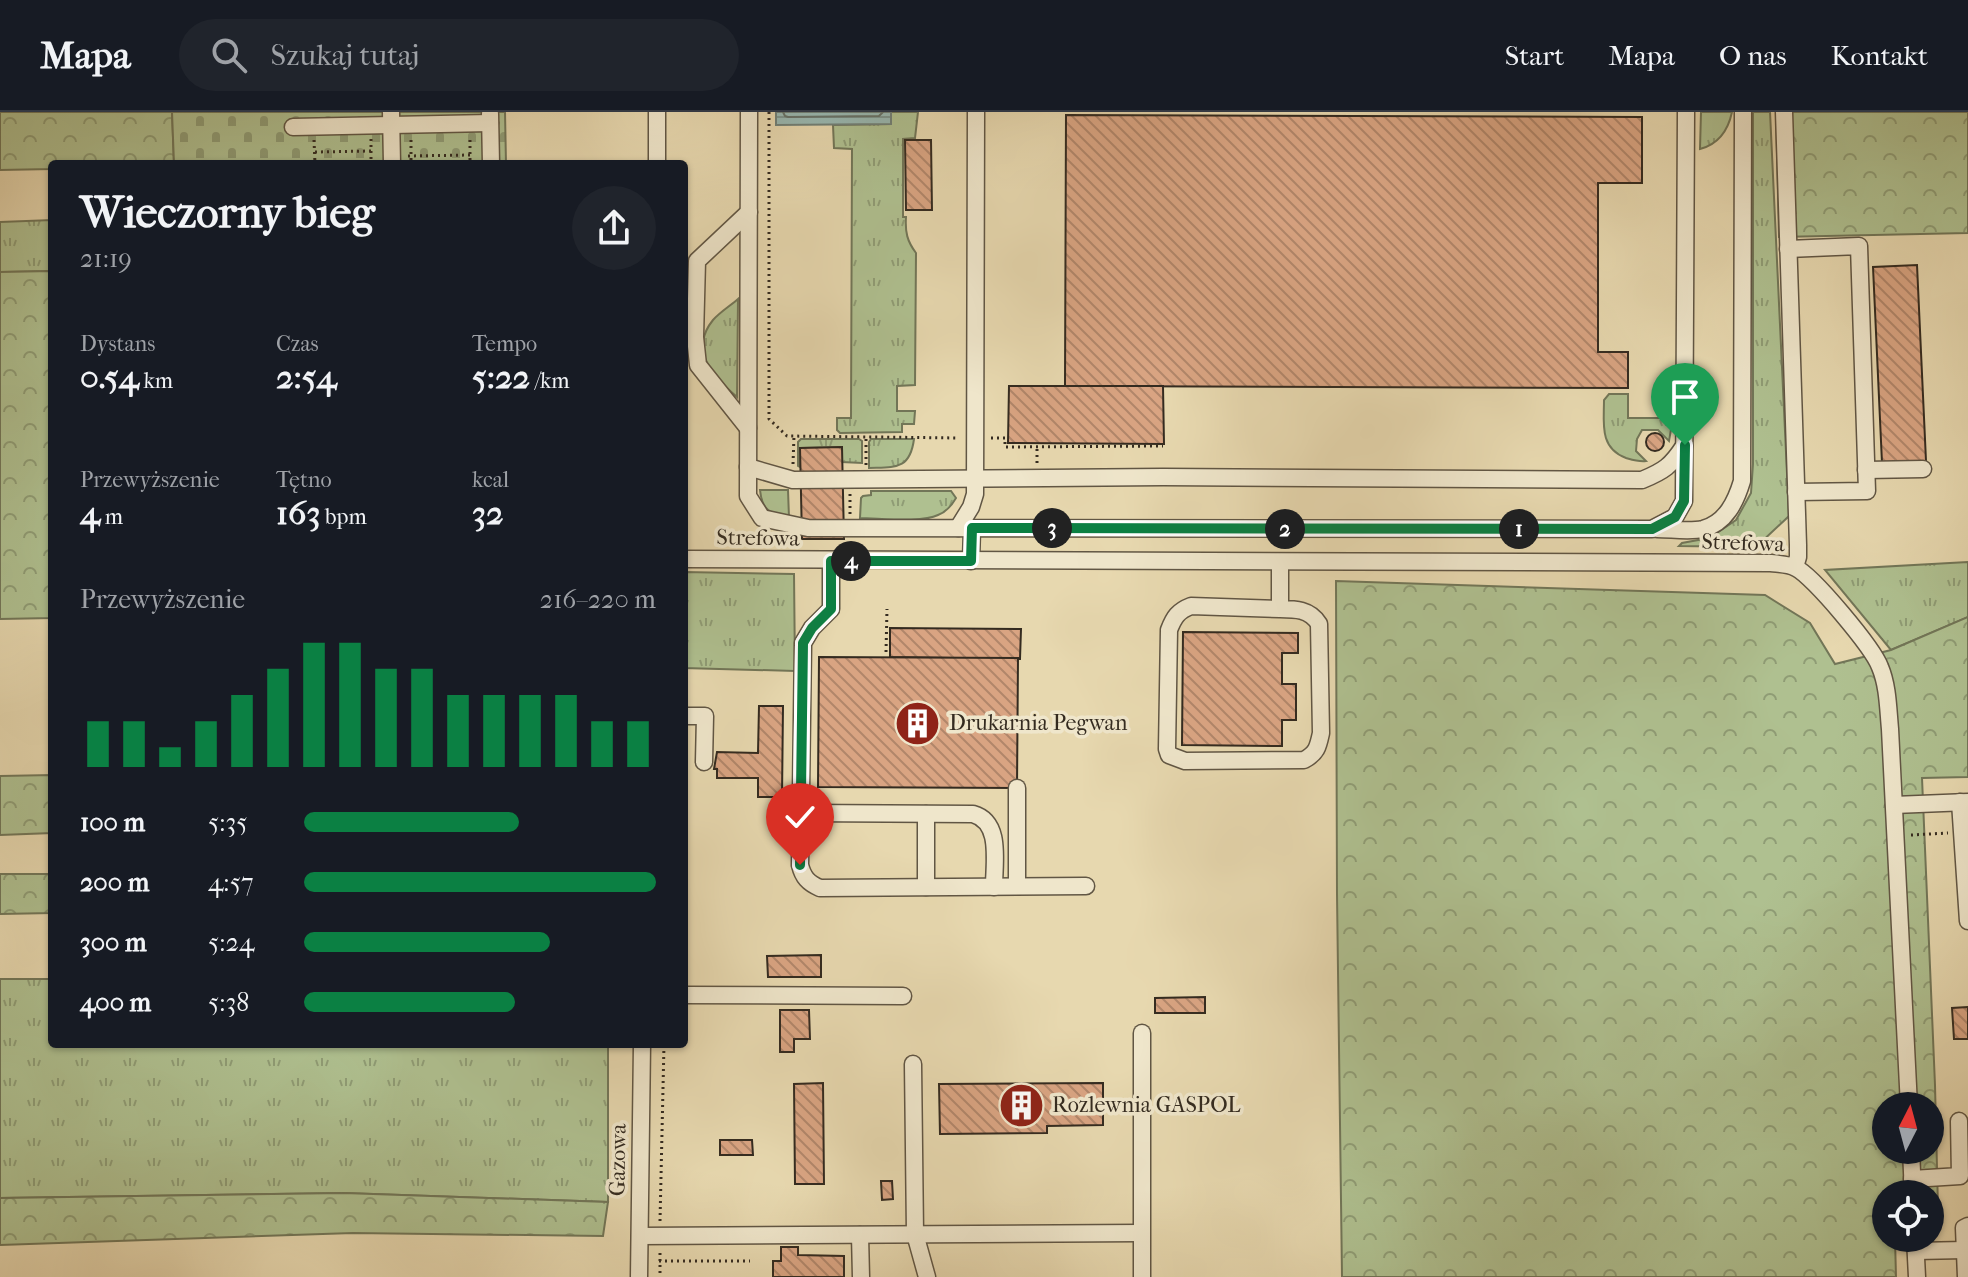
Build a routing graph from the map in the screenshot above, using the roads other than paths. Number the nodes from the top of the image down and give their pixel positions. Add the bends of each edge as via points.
1 (657, 112) edge
2 (749, 112) edge
3 (976, 112) edge
4 (1686, 112) edge
5 (1743, 112) edge
6 (1784, 112) edge
7 (392, 118) edge
8 (490, 118) edge
9 (293, 127) dead end
10 (392, 160) edge
11 (491, 160) edge
12 (657, 160) edge
13 (749, 212) junction
14 (1788, 249) junction
15 (748, 428) junction
16 (1685, 445) junction
17 (748, 467) junction
18 (1923, 469) dead end
19 (1866, 470) junction
20 (975, 478) junction
21 (1796, 492) junction
22 (965, 528) junction
23 (1652, 529) junction
24 (688, 559) edge
25 (831, 561) junction
26 (971, 561) junction
27 (1280, 562) junction
28 (1795, 567) junction
29 (1280, 609) junction
30 (688, 716) edge
31 (704, 762) dead end
32 (1017, 788) dead end
33 (1964, 802) edge
34 (1894, 805) junction
35 (801, 813) junction
36 (926, 814) junction
37 (1017, 886) junction
38 (1086, 886) dead end
39 (926, 887) junction
40 (994, 887) junction
41 (1968, 921) edge
42 (688, 995) edge
43 (903, 996) dead end
44 (1142, 1033) dead end
45 (642, 1048) edge
46 (913, 1064) dead end
47 (1908, 1092) edge
48 (1959, 1121) dead end
49 (1964, 1181) edge
50 (1944, 1183) edge
51 (1968, 1226) edge
52 (1141, 1233) junction
53 (915, 1234) junction
54 (860, 1235) junction
55 (640, 1236) junction
56 (1944, 1248) edge
57 (1965, 1250) junction
58 (1916, 1252) edge
59 (639, 1277) edge
60 (861, 1277) edge
61 (927, 1277) edge
62 (1142, 1277) edge
63 (1917, 1277) edge
64 (1966, 1277) edge

1 - 12 street
2 - 13 street
3 - 20 street
4 - 16 street
5 - 23 street via 1742,481 1736,501 1713,524 1703,529
6 - 14 street
7 - 8 street
7 - 9 street
7 - 10 street
8 - 11 street
13 - 15 street
13 - 15 street via 697,261 695,337 698,365
14 - 19 street via 1859,246
14 - 21 street
15 - 17 street
16 - 20 street via 1664,471 1642,480
16 - 23 street via 1684,501 1675,517
17 - 20 street via 793,480
17 - 22 street via 748,496 762,518 808,528
18 - 19 street
19 - 21 street via 1867,491
20 - 22 street
21 - 28 street
22 - 23 street
22 - 26 street
24 - 25 street, Strefowa
25 - 26 street, Strefowa
25 - 35 street via 831,609 803,643
26 - 27 street, Strefowa
27 - 28 street, Strefowa
27 - 29 street
28 - 34 street, Strefowa via 1879,663 1887,699
29 - 29 street via 1191,606 1179,611 1169,630 1169,755 1185,761 1313,756 1321,733 1319,624 1306,612
30 - 31 street via 705,716
32 - 37 street
33 - 34 street
33 - 41 street
34 - 47 street, Strefowa
35 - 36 street
35 - 39 street via 800,865 811,884
36 - 39 street
36 - 40 street via 983,816 994,837
37 - 38 street
37 - 40 street
39 - 40 street
42 - 43 street
44 - 52 street
45 - 55 street, Gazowa
46 - 53 street
48 - 49 street
49 - 50 street
51 - 57 street
52 - 53 street
52 - 62 street
53 - 54 street
53 - 61 street
54 - 55 street
54 - 60 street
55 - 59 street, Gazowa
56 - 57 street
57 - 64 street
58 - 63 street

